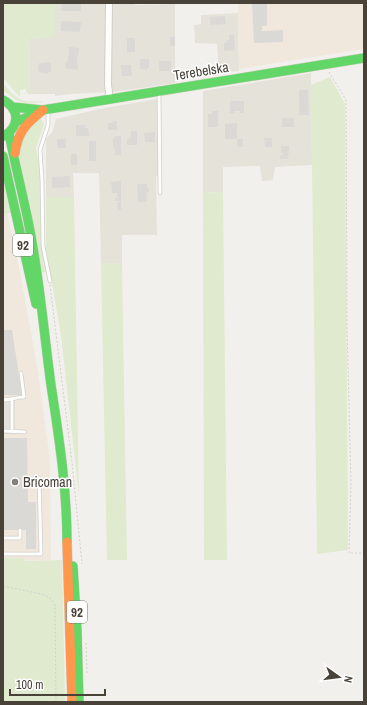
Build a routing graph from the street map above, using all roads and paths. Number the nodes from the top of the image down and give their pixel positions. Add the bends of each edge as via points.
1 (109, 3) edge
2 (364, 58) edge
3 (325, 64) junction
4 (159, 92) junction
5 (3, 100) edge
6 (110, 100) junction
7 (13, 107) junction
8 (46, 110) junction
9 (16, 122) junction
10 (5, 133) edge
11 (3, 156) edge
12 (14, 161) junction
13 (160, 193) dead end
14 (50, 281) dead end
15 (44, 333) junction
16 (21, 373) dead end
17 (3, 400) edge
18 (12, 400) junction
19 (3, 431) edge
20 (12, 431) junction
21 (25, 432) dead end
22 (39, 478) dead end
23 (67, 522) junction
24 (20, 530) dead end
25 (3, 538) edge
26 (364, 553) edge
27 (3, 554) edge
28 (3, 586) edge
29 (56, 702) edge
30 (72, 702) edge
31 (79, 702) edge

1 - 6 street
2 - 3 main road, Terebelska
3 - 4 main road, Terebelska
3 - 26 path via 346,100 351,483 349,553
4 - 6 main road, Terebelska
4 - 13 lane
5 - 7 main road
6 - 8 main road, Terebelska
7 - 8 main road, Terebelska
7 - 9 main road
8 - 9 main road, Terebelska
8 - 12 main road via 26,124 20,132
8 - 14 lane via 48,125 40,150 43,246
9 - 10 main road, 92 via 14,128
10 - 12 main road, 92
11 - 15 main road, 92
12 - 15 main road, 92 via 34,253
15 - 23 main road, 92
16 - 18 lane via 24,397 15,397
17 - 18 lane
18 - 20 lane
19 - 20 lane
20 - 21 lane
22 - 27 lane via 41,554
23 - 30 main road, 92
23 - 31 main road, 92 via 75,586
24 - 25 lane via 20,538
28 - 29 path via 41,594 50,598 55,605

